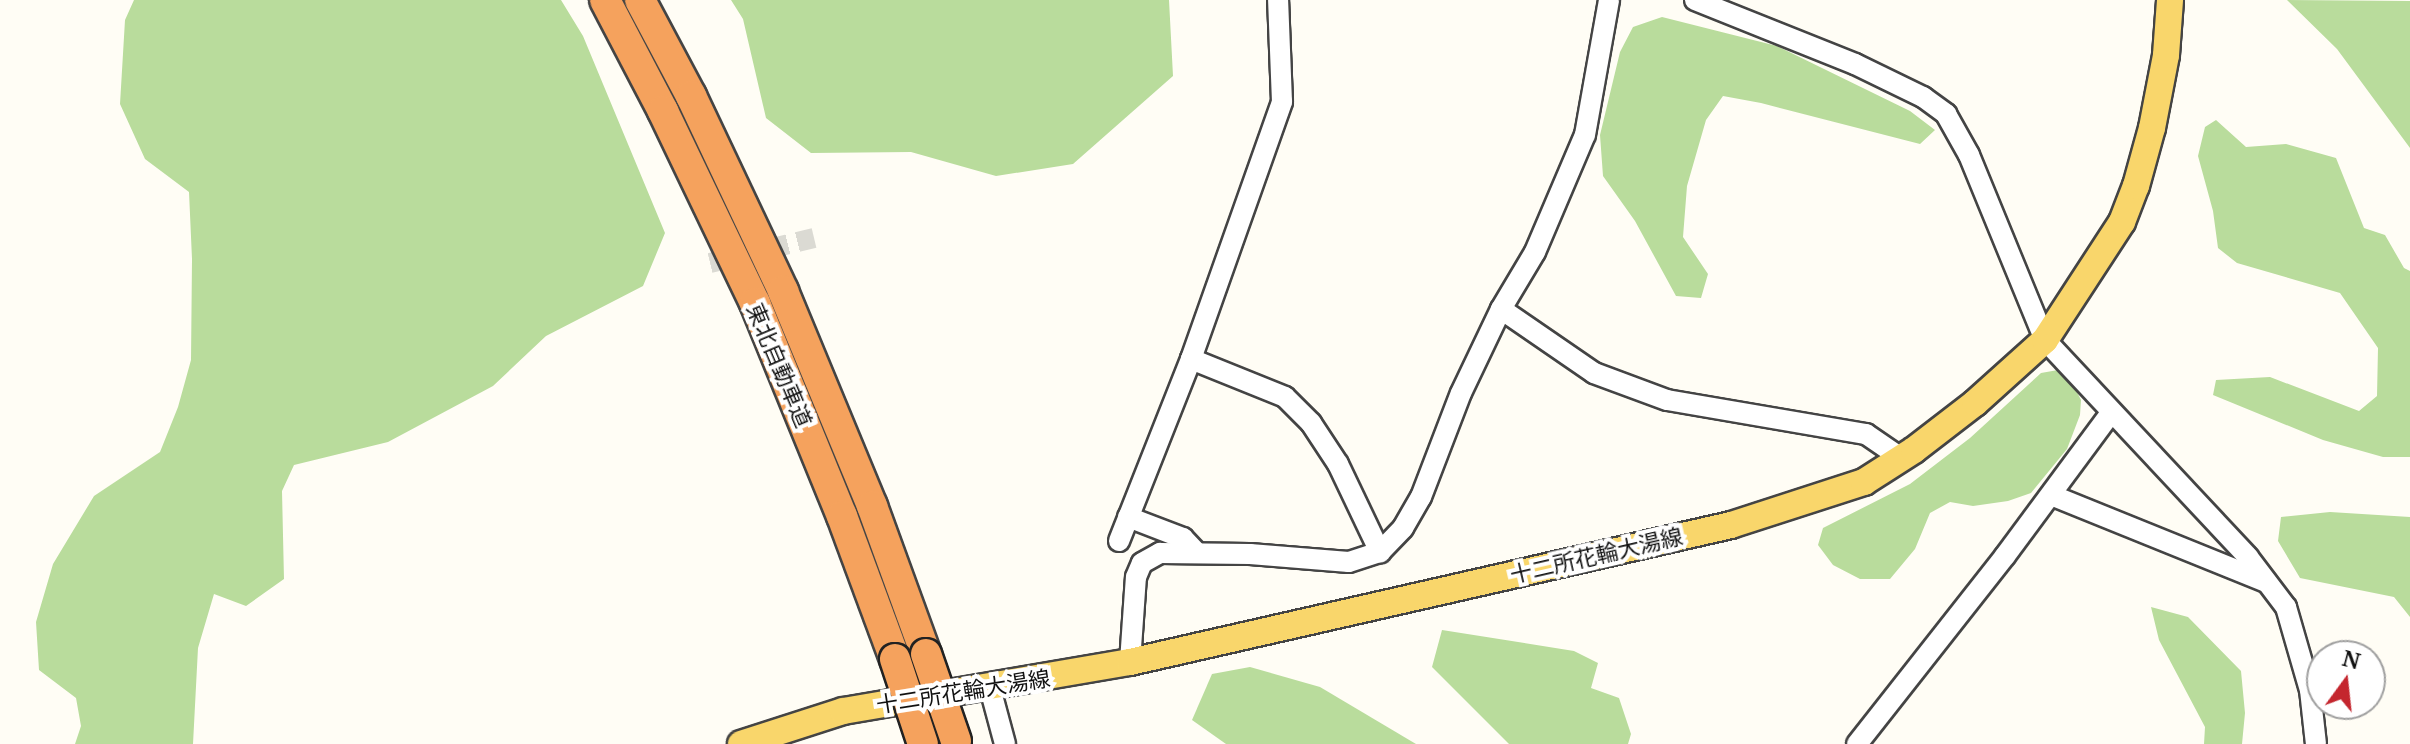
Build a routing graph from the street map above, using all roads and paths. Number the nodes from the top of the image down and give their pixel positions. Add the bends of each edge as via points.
1 (605, 0) edge
2 (640, 0) edge
3 (1278, 0) edge
4 (1609, 0) edge
5 (1695, 0) edge
6 (2170, 0) edge
7 (1501, 309) junction
8 (2045, 340) junction
9 (1191, 359) junction
10 (2111, 413) junction
11 (1901, 458) junction
12 (2051, 495) junction
13 (1128, 517) junction
14 (1119, 541) dead end
15 (1196, 552) junction
16 (1380, 552) junction
17 (2267, 582) junction
18 (1130, 662) junction
19 (990, 688) junction
20 (957, 742) edge
21 (741, 744) edge
22 (923, 744) edge
23 (1005, 744) edge
24 (1857, 744) edge
25 (2316, 744) edge

1 - 22 highway, 東北自動車道, bridge via 755,303 842,516
2 - 20 highway, 東北自動車道, bridge via 783,291 872,506
3 - 9 street via 1282,102
4 - 7 street via 1585,135 1535,252
5 - 8 street via 1855,64 1946,114 1969,155
6 - 8 main road, 十二所花輪大湯線 via 2166,55 2136,186 2122,222
7 - 11 street via 1594,373 1667,400 1866,434
7 - 16 street via 1421,497 1403,528
8 - 10 street
8 - 11 main road, 十二所花輪大湯線 via 1975,403
9 - 13 street
9 - 16 street via 1285,397 1311,423 1338,464
10 - 12 street
10 - 17 street
11 - 18 main road, 十二所花輪大湯線 via 1864,482 1731,525
12 - 17 street
12 - 24 street
13 - 14 street
13 - 15 street via 1183,538
15 - 16 street via 1349,562
15 - 18 street via 1160,553 1142,563 1136,577
17 - 25 street via 2286,607 2302,658
18 - 19 main road, 十二所花輪大湯線
19 - 21 main road, 十二所花輪大湯線 via 843,711
19 - 23 street

